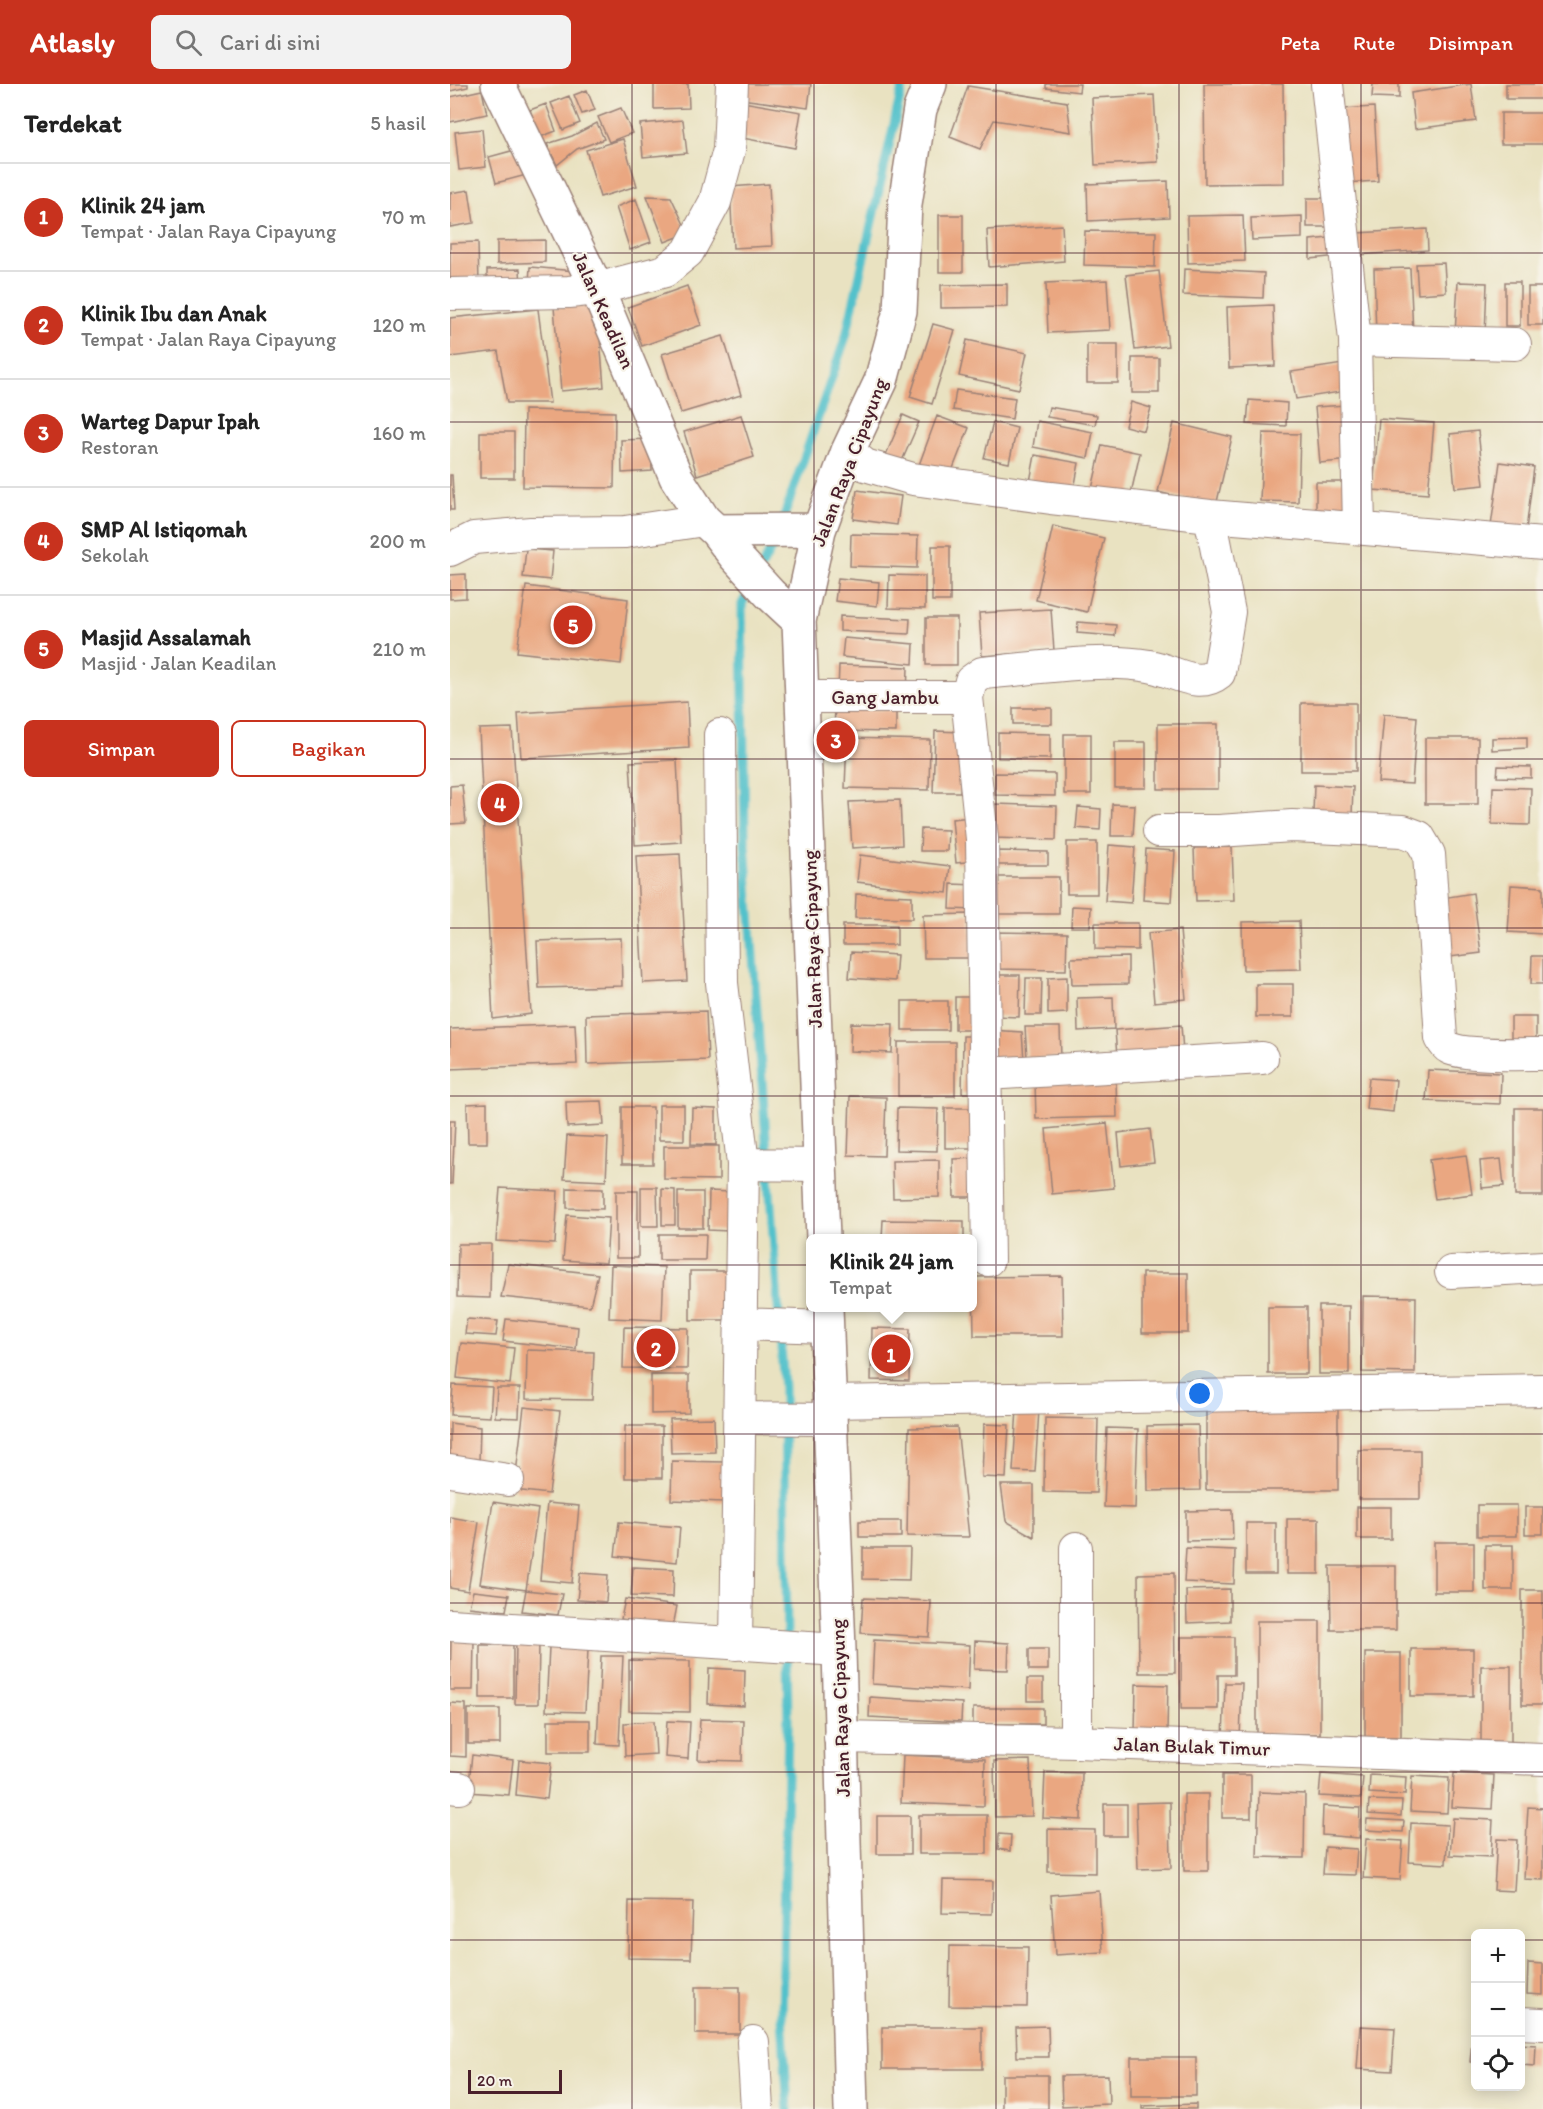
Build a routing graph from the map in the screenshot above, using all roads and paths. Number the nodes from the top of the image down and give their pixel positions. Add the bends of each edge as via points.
1 (498, 84) edge
2 (732, 84) edge
3 (930, 84) edge
4 (1327, 84) edge
5 (597, 289) junction
6 (450, 294) edge
7 (1355, 340) junction
8 (1515, 344) dead end
9 (848, 451) junction
10 (1210, 516) junction
11 (1359, 528) junction
12 (806, 530) junction
13 (725, 534) junction
14 (1543, 544) edge
15 (450, 550) edge
16 (799, 621) junction
17 (803, 697) junction
18 (967, 697) junction
19 (720, 735) dead end
20 (1159, 831) dead end
21 (1543, 1054) edge
22 (1262, 1058) dead end
23 (986, 1074) junction
24 (750, 1164) junction
25 (808, 1165) junction
26 (823, 1234) edge
27 (988, 1260) dead end
28 (1543, 1267) edge
29 (1451, 1272) dead end
30 (816, 1320) edge
31 (746, 1325) junction
32 (1543, 1390) edge
33 (821, 1413) junction
34 (747, 1418) junction
35 (450, 1471) edge
36 (508, 1480) dead end
37 (1076, 1548) dead end
38 (450, 1625) edge
39 (748, 1645) junction
40 (829, 1649) junction
41 (840, 1737) junction
42 (1076, 1742) junction
43 (1543, 1759) edge
44 (1525, 2024) edge
45 (1543, 2024) edge
46 (753, 2042) dead end
47 (757, 2109) edge
48 (851, 2109) edge

1 - 5 main road, Jalan Keadilan
2 - 5 street via 729,150 715,202 688,252 665,271
3 - 9 main road, Jalan Raya Cipayung via 920,109 905,204 900,311 881,381
4 - 7 street
5 - 6 street
5 - 13 main road, Jalan Keadilan via 676,477
7 - 8 street
7 - 11 street
9 - 10 street via 865,465 913,479
9 - 12 main road, Jalan Raya Cipayung
10 - 11 street
10 - 18 street via 1229,612 1221,667 1211,679 1198,681 1149,666 1113,662 982,673 971,681
11 - 14 street
12 - 13 main road
12 - 16 main road, Jalan Raya Cipayung
13 - 15 street via 531,533 474,538
13 - 16 main road, Jalan Keadilan via 770,594
16 - 17 main road, Jalan Raya Cipayung
17 - 18 street, Gang Jambu
17 - 25 main road, Jalan Raya Cipayung
18 - 23 street via 982,839
19 - 24 street via 722,983
20 - 21 street via 1292,826 1403,831 1419,837 1430,854 1443,1043 1464,1052
22 - 23 street
23 - 27 street
24 - 25 street
24 - 31 street
25 - 26 main road, Jalan Raya Cipayung
28 - 29 street
30 - 31 street
30 - 33 main road, Jalan Raya Cipayung
31 - 34 street
32 - 33 street
33 - 34 street
33 - 40 main road, Jalan Raya Cipayung
34 - 39 street
35 - 36 street
37 - 42 street
38 - 39 street
39 - 40 street
40 - 41 main road, Jalan Raya Cipayung
41 - 42 street, Jalan Bulak Timur
41 - 48 main road, Jalan Raya Cipayung
42 - 43 street, Jalan Bulak Timur
44 - 45 street
46 - 47 street

